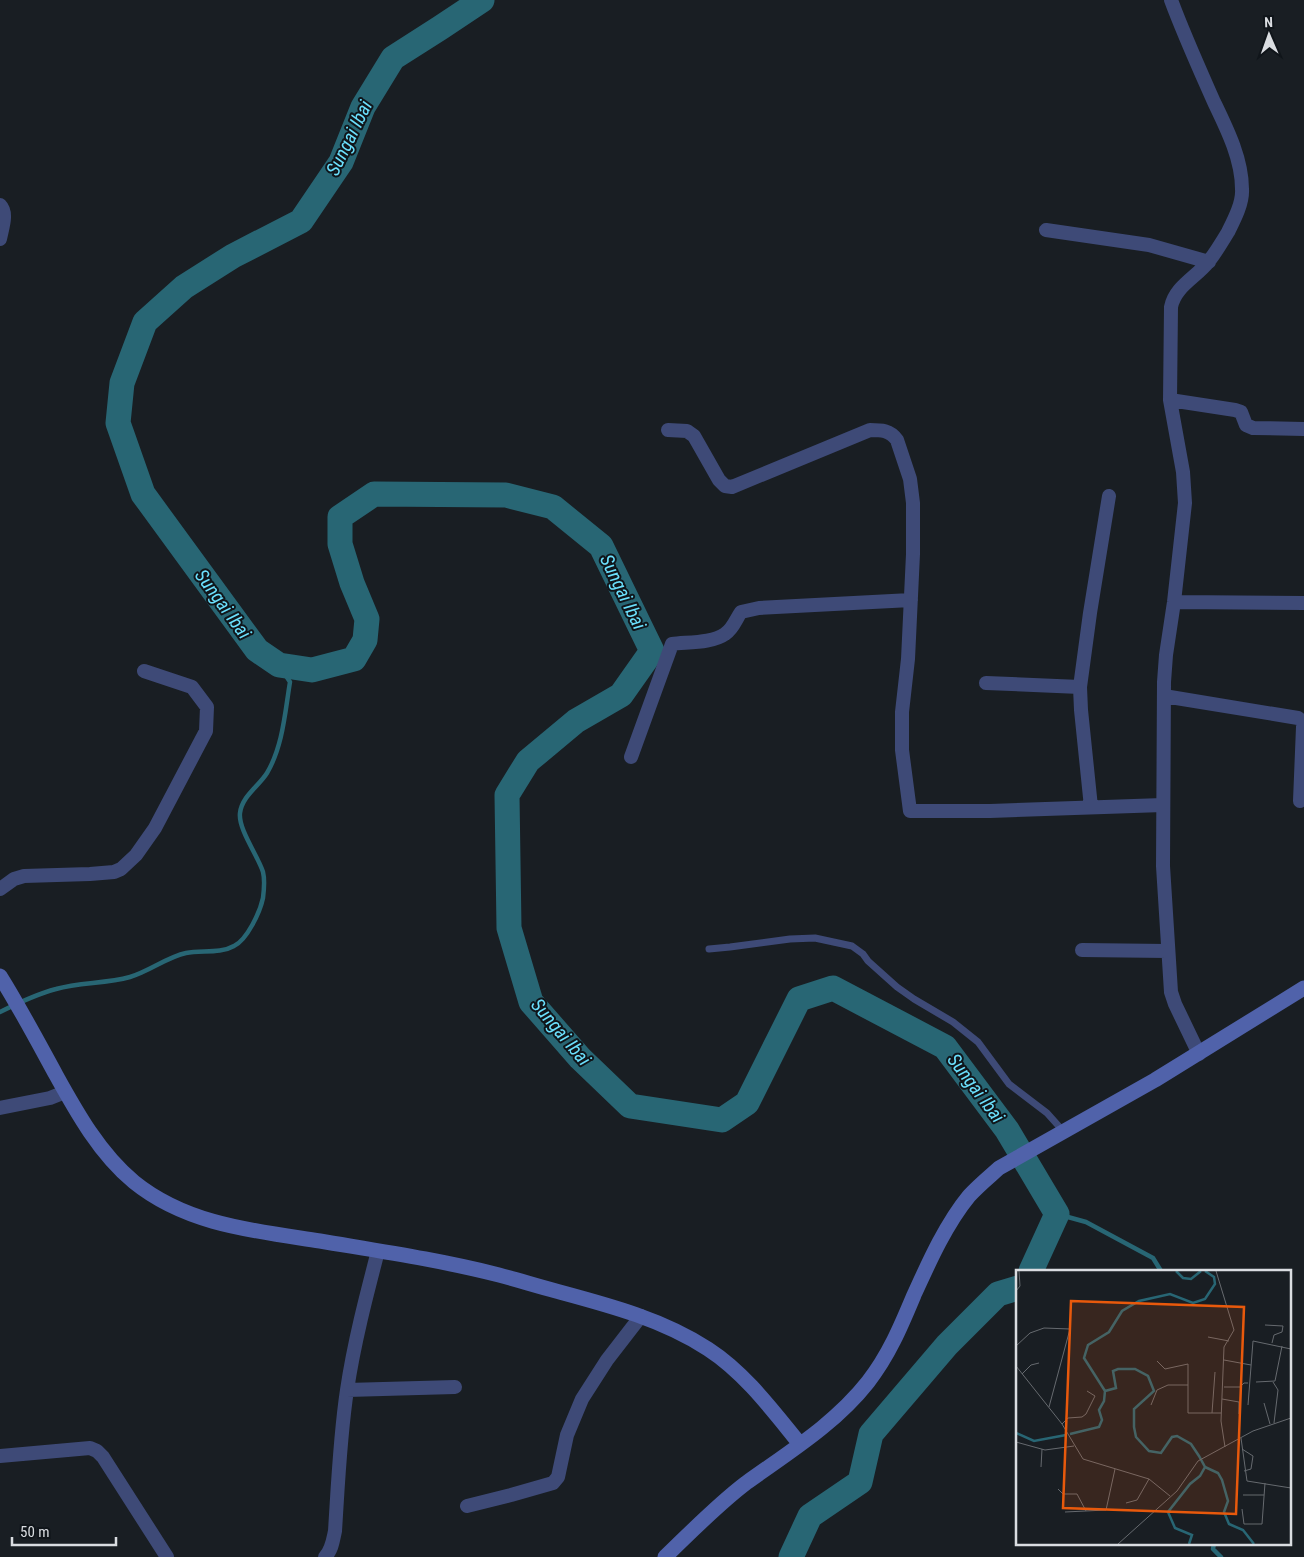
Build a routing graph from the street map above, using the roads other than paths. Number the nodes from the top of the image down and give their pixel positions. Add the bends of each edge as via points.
1 (1171, 0) edge
2 (0, 205) edge
3 (1046, 230) dead end
4 (0, 239) edge
5 (1209, 262) junction
6 (1170, 400) junction
7 (1304, 429) edge
8 (668, 430) dead end
9 (1109, 496) dead end
10 (911, 600) junction
11 (1174, 602) junction
12 (1304, 603) edge
13 (144, 671) dead end
14 (986, 683) dead end
15 (1080, 687) junction
16 (1164, 696) junction
17 (631, 757) dead end
18 (1300, 801) dead end
19 (1163, 805) junction
20 (1091, 807) junction
21 (0, 889) edge
22 (709, 949) dead end
23 (1082, 950) dead end
24 (1167, 951) junction
25 (1, 977) edge
26 (1304, 988) edge
27 (1199, 1054) junction
28 (65, 1092) junction
29 (0, 1108) edge
30 (1064, 1132) junction
31 (378, 1251) junction
32 (641, 1316) junction
33 (455, 1387) dead end
34 (347, 1390) junction
35 (800, 1444) junction
36 (0, 1456) edge
37 (467, 1506) dead end
38 (168, 1557) edge
39 (325, 1557) edge
40 (665, 1557) edge

1 - 5 street via 1233,145 1242,177 1243,191 1234,218
2 - 4 street via 5,212
3 - 5 street via 1149,245
5 - 6 street via 1173,298
6 - 7 street via 1241,412 1246,425 1252,428
6 - 11 street via 1185,503
8 - 10 street via 694,436 718,480 725,486 732,486 870,430 893,434 906,464 913,503
9 - 15 street
10 - 17 street via 759,608 741,612 732,627 715,639 672,644
10 - 20 street via 902,712 902,750 910,810
11 - 12 street
11 - 16 street
13 - 21 street via 192,686 207,707 206,730 155,828 121,870 24,876
14 - 15 street
15 - 20 street
16 - 18 street via 1298,718 1303,722
16 - 19 street
19 - 20 street
19 - 24 street
22 - 30 lane via 815,938 852,946 897,987 954,1022 978,1042 1009,1084 1047,1112
23 - 24 street
24 - 27 street via 1171,992
25 - 28 street
26 - 27 street
27 - 30 street
28 - 29 street
28 - 31 street via 111,1160 136,1184 173,1208 239,1227
30 - 35 street via 999,1168 975,1189 958,1210 935,1252 878,1369 853,1400
31 - 32 street via 499,1275
31 - 34 street
32 - 35 street via 710,1350 753,1389
32 - 37 street via 582,1399 553,1483
33 - 34 street
34 - 39 street via 335,1531
35 - 40 street via 718,1506
36 - 38 street via 90,1448 97,1451

